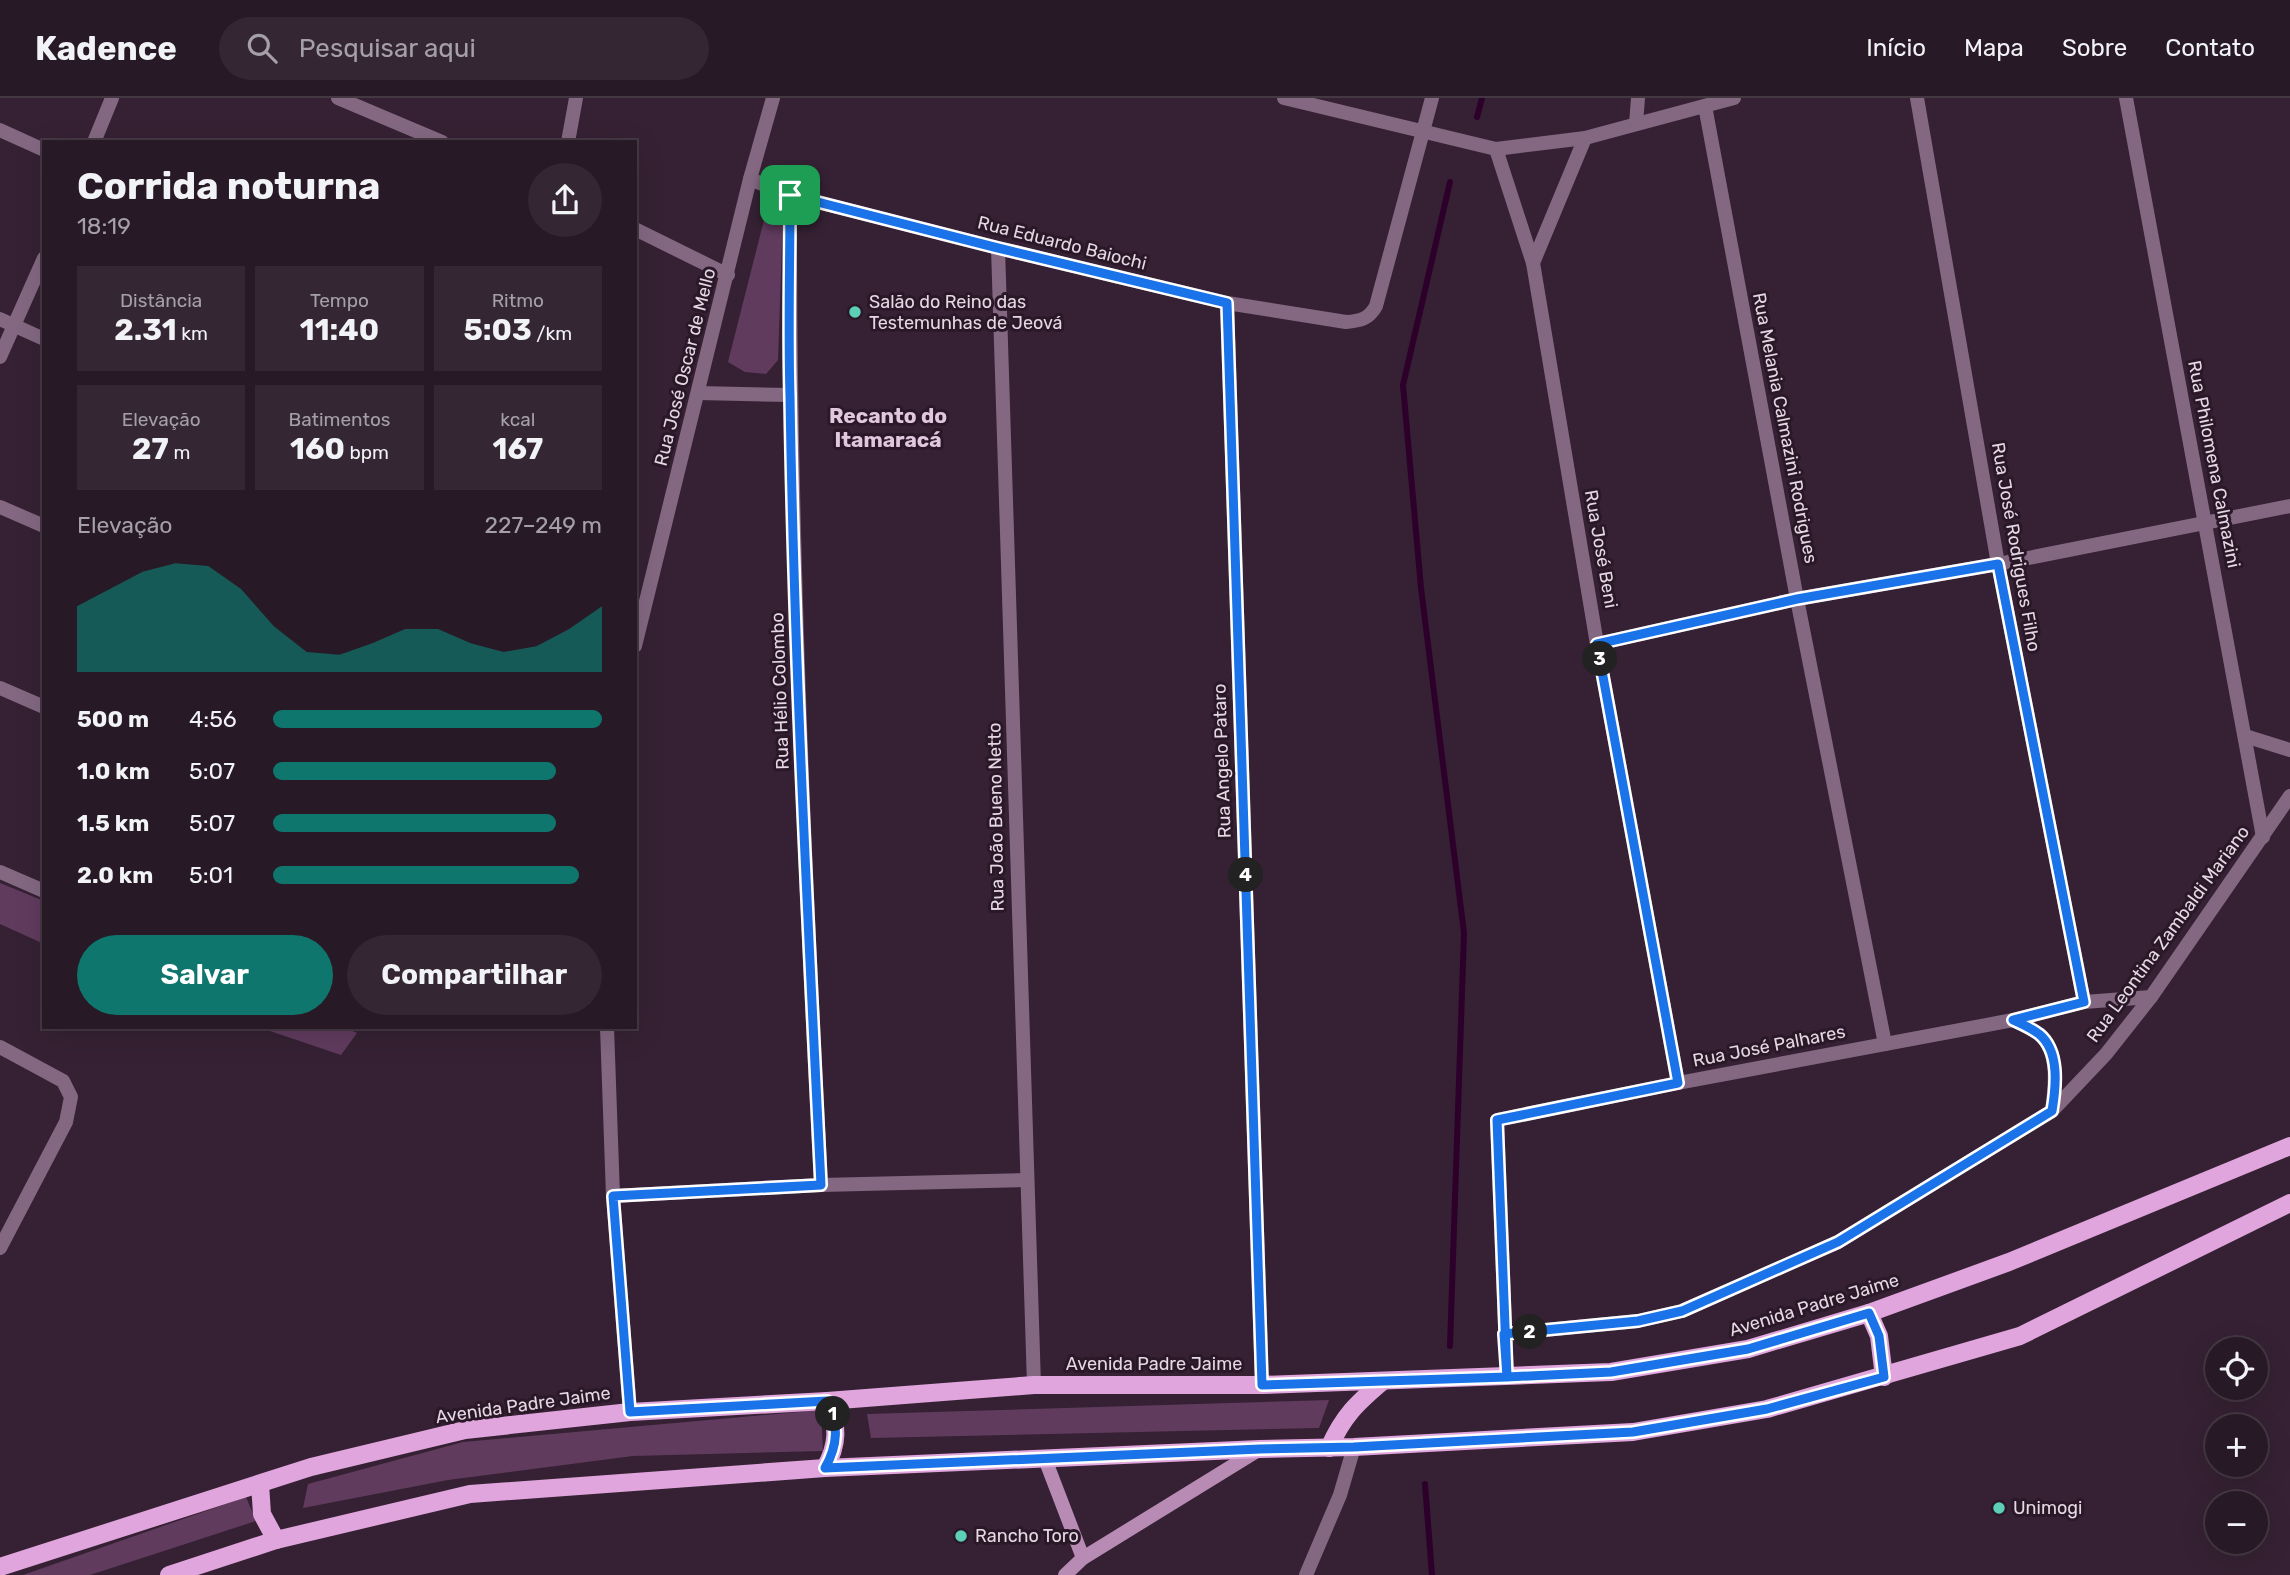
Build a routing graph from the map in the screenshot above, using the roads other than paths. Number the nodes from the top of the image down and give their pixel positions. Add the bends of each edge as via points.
1 (112, 98) edge
2 (338, 98) edge
3 (576, 98) edge
4 (1284, 98) edge
5 (1432, 98) edge
6 (1638, 98) edge
7 (1734, 98) edge
8 (1917, 98) edge
9 (2126, 98) edge
10 (769, 100) edge
11 (1705, 106) junction
12 (1636, 124) junction
13 (0, 130) edge
14 (1424, 132) junction
15 (1585, 138) junction
16 (95, 140) edge
17 (437, 140) edge
18 (568, 140) edge
19 (42, 149) edge
20 (1496, 149) junction
21 (750, 179) junction
22 (790, 195) junction
23 (637, 230) edge
24 (998, 248) junction
25 (1532, 262) junction
26 (42, 263) edge
27 (728, 275) junction
28 (1227, 303) junction
29 (0, 319) edge
30 (14, 326) junction
31 (42, 338) edge
32 (0, 356) edge
33 (698, 393) junction
34 (790, 395) junction
35 (2290, 506) edge
36 (0, 507) edge
37 (2206, 522) junction
38 (42, 525) edge
39 (1998, 564) junction
40 (1797, 599) junction
41 (637, 638) edge
42 (1597, 644) junction
43 (0, 688) edge
44 (42, 706) edge
45 (2245, 736) junction
46 (2290, 750) edge
47 (2290, 796) edge
48 (2263, 836) junction
49 (0, 872) edge
50 (42, 890) edge
51 (2151, 997) junction
52 (2084, 1002) junction
53 (2013, 1020) junction
54 (607, 1029) edge
55 (1885, 1044) junction
56 (0, 1047) edge
57 (1678, 1083) junction
58 (2052, 1111) junction
59 (2290, 1146) edge
60 (1026, 1180) junction
61 (821, 1185) junction
62 (613, 1196) junction
63 (2290, 1203) edge
64 (0, 1248) edge
65 (1869, 1313) junction
66 (1504, 1334) junction
67 (1507, 1377) junction
68 (1884, 1377) junction
69 (1382, 1381) junction
70 (1034, 1385) junction
71 (1262, 1385) junction
72 (827, 1401) junction
73 (630, 1412) junction
74 (1354, 1447) junction
75 (1329, 1448) junction
76 (1260, 1449) junction
77 (1045, 1459) junction
78 (825, 1468) junction
79 (260, 1484) junction
80 (276, 1540) junction
81 (1083, 1558) junction
82 (0, 1567) edge
83 (169, 1575) edge
84 (1065, 1575) edge
85 (1307, 1575) edge

1 - 16 street
2 - 17 street
3 - 18 street
4 - 14 street
5 - 14 street
6 - 12 street
7 - 11 street
8 - 39 street, Rua José Rodrigues Filho
9 - 37 street, Rua Philomena Calmazini
10 - 21 street, Rua José Oscar de Mello
11 - 12 street
11 - 40 street, Rua Melania Calmazini Rodrigues
12 - 15 street
13 - 19 street
14 - 20 street
14 - 28 street, Rua Eduardo Baiochi via 1376,306 1368,317 1346,322
15 - 20 street
15 - 25 street
20 - 25 street, Rua José Beni
21 - 22 street, Rua Eduardo Baiochi
21 - 27 street, Rua José Oscar de Mello
22 - 24 street, Rua Eduardo Baiochi
22 - 34 street, Rua Hélio Colombo
23 - 27 street
24 - 28 street, Rua Eduardo Baiochi
24 - 60 street, Rua João Bueno Netto
25 - 42 street, Rua José Beni
26 - 30 street
27 - 33 street, Rua José Oscar de Mello
28 - 71 street, Rua Angelo Pataro
29 - 30 street
30 - 31 street
30 - 32 street
33 - 34 street
33 - 41 street, Rua José Oscar de Mello
34 - 61 street, Rua Hélio Colombo via 805,870
35 - 37 street
36 - 38 street
37 - 39 street
37 - 45 street, Rua Philomena Calmazini
39 - 40 street
39 - 52 street, Rua José Rodrigues Filho
40 - 42 street
40 - 55 street, Rua Melania Calmazini Rodrigues
42 - 57 street, Rua José Beni
43 - 44 street
45 - 46 street
45 - 48 street, Rua Philomena Calmazini
47 - 48 street, Rua Leontina Zambaldi Mariano
48 - 51 street, Rua Leontina Zambaldi Mariano
49 - 50 street
51 - 52 street, Rua José Palhares
51 - 58 street, Rua Leontina Zambaldi Mariano
52 - 53 street, Rua José Palhares
53 - 55 street, Rua José Palhares
53 - 58 street via 2041,1035 2050,1049 2056,1087
54 - 62 street
55 - 57 street, Rua José Palhares
56 - 64 street via 63,1081 71,1097 66,1122
57 - 66 street, Rua José Palhares via 1497,1120
58 - 66 street, Rua Leontina Zambaldi Mariano via 1838,1242 1682,1311 1638,1321
59 - 65 main road, Avenida Padre Jaime via 2009,1262
60 - 61 street
60 - 70 street, Rua João Bueno Netto
61 - 62 street
62 - 73 street
63 - 68 main road via 2020,1336
65 - 67 main road, Avenida Padre Jaime via 1748,1349 1611,1372
65 - 68 main road via 1879,1336
66 - 67 street, Rua José Palhares
67 - 69 main road, Avenida Padre Jaime
68 - 74 main road via 1767,1409 1633,1432
69 - 71 main road, Avenida Padre Jaime
69 - 75 main road via 1343,1418
70 - 71 main road, Avenida Padre Jaime
70 - 72 main road, Avenida Padre Jaime
72 - 73 main road, Avenida Padre Jaime
72 - 78 main road via 836,1434
73 - 79 main road, Avenida Padre Jaime via 465,1430
74 - 75 main road
74 - 85 street
75 - 76 main road
76 - 77 main road
76 - 81 street
77 - 78 main road
77 - 81 street
78 - 80 main road via 470,1494
79 - 80 main road via 262,1514
79 - 82 main road, Avenida Padre Jaime
80 - 83 main road
81 - 84 street

